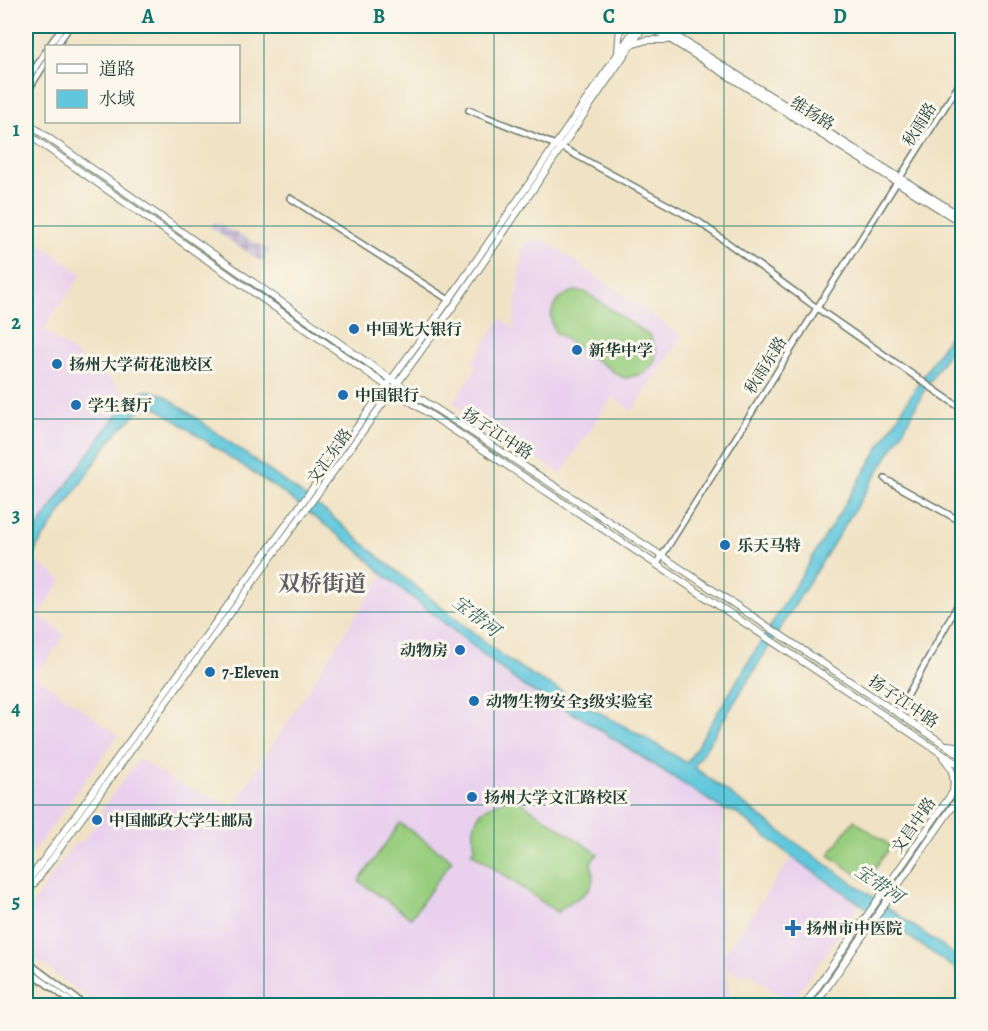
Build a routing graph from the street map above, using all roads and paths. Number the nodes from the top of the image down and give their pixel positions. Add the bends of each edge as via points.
1 (63, 26) edge
2 (70, 26) edge
3 (621, 26) edge
4 (637, 26) edge
5 (644, 26) edge
6 (649, 26) edge
7 (660, 26) edge
8 (670, 26) edge
9 (675, 38) junction
10 (50, 45) edge
11 (57, 45) edge
12 (631, 45) junction
13 (45, 53) edge
14 (618, 54) junction
15 (45, 64) edge
16 (963, 80) edge
17 (26, 82) edge
18 (26, 94) edge
19 (469, 110) dead end
20 (26, 122) edge
21 (26, 133) edge
22 (560, 146) junction
23 (900, 180) junction
24 (290, 198) dead end
25 (963, 217) edge
26 (963, 223) edge
27 (449, 300) junction
28 (817, 308) junction
29 (392, 380) junction
30 (398, 384) junction
31 (387, 386) junction
32 (393, 390) junction
33 (963, 409) edge
34 (885, 479) dead end
35 (963, 522) edge
36 (290, 526) junction
37 (662, 555) junction
38 (657, 564) junction
39 (963, 597) edge
40 (898, 713) junction
41 (944, 744) junction
42 (963, 747) edge
43 (938, 751) junction
44 (963, 756) edge
45 (963, 767) edge
46 (963, 779) edge
47 (953, 792) junction
48 (963, 793) edge
49 (963, 800) edge
50 (947, 815) junction
51 (26, 884) edge
52 (26, 895) edge
53 (26, 961) edge
54 (26, 969) edge
55 (77, 1005) edge
56 (86, 1005) edge
57 (804, 1005) edge
58 (814, 1005) edge

1 - 10 street
2 - 11 street
3 - 14 main road
4 - 14 main road, 文汇东路
5 - 12 main road, 文汇东路
6 - 9 main road, 维扬路
7 - 9 main road, 维扬路
8 - 9 main road
9 - 12 main road
9 - 23 main road, 维扬路
12 - 22 main road, 文汇东路
13 - 17 street
14 - 22 main road, 文汇东路
15 - 18 street
16 - 23 street, 秋雨路
19 - 22 street
20 - 29 main road, 扬子江中路
21 - 31 main road, 扬子江中路
22 - 27 main road, 文汇东路
22 - 28 street via 699,222
22 - 30 main road, 文汇东路
23 - 25 main road, 维扬路
23 - 26 main road, 维扬路
23 - 28 street, 秋雨东路
24 - 27 street
27 - 29 main road, 文汇东路
28 - 33 street
28 - 37 street, 秋雨东路
29 - 30 main road, 扬子江中路
29 - 31 main road, 文汇东路
30 - 32 main road, 文汇东路
30 - 37 main road, 扬子江中路
31 - 32 main road, 扬子江中路
31 - 36 main road, 文汇东路 via 316,483
32 - 36 main road, 文汇东路
32 - 38 main road, 扬子江中路
34 - 35 street
36 - 51 main road, 文汇东路
36 - 52 main road, 文汇东路
37 - 38 street, 秋雨东路
37 - 40 main road, 扬子江中路
38 - 43 main road, 扬子江中路
39 - 40 street
40 - 41 main road, 扬子江中路
41 - 42 main road
41 - 44 main road, 扬子江中路
43 - 45 main road, 扬子江中路
43 - 47 main road via 951,767 955,778
46 - 47 main road, 文昌中路
47 - 57 main road, 文昌中路
48 - 50 main road, 文昌中路
49 - 50 main road
50 - 58 main road, 文昌中路
53 - 56 street
54 - 55 street

